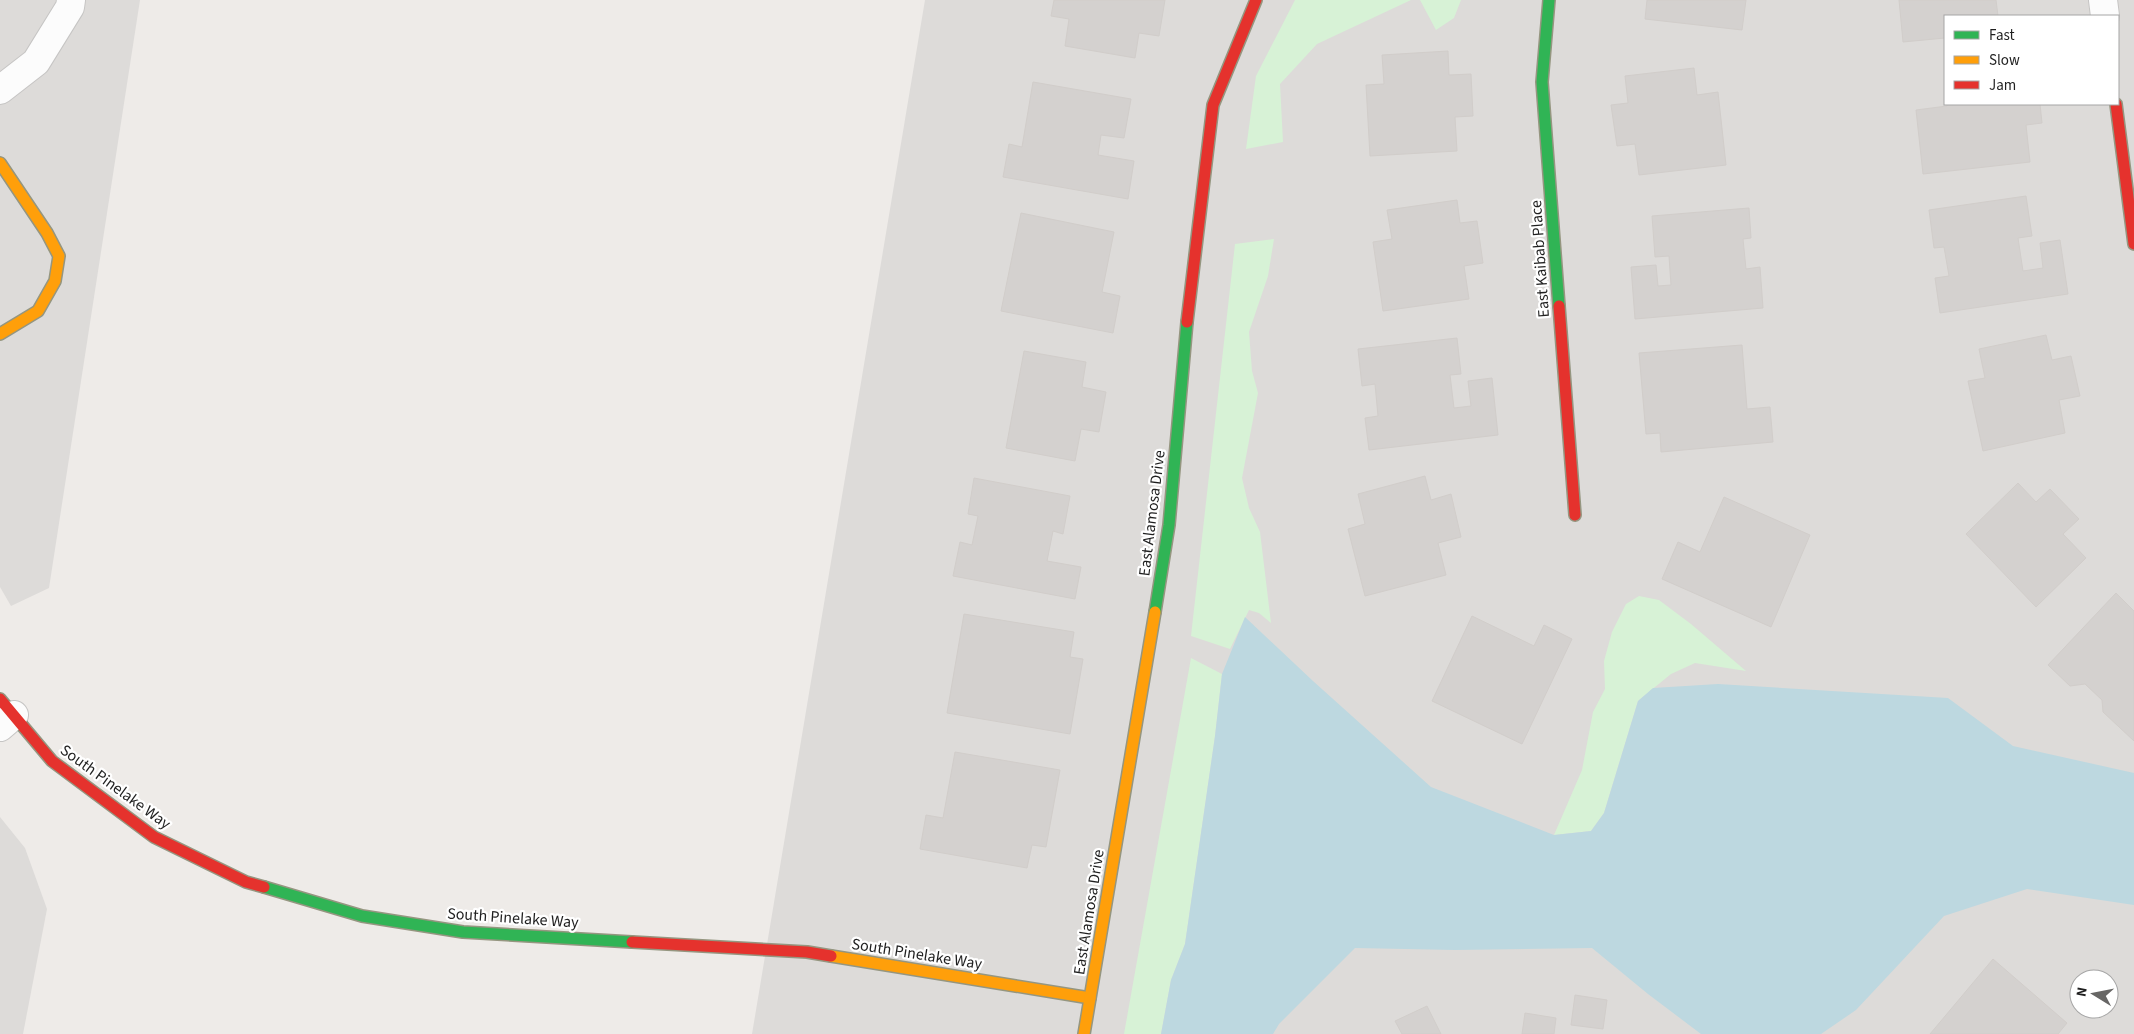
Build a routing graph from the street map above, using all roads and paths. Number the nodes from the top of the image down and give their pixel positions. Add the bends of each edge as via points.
1 (71, 0) edge
2 (1256, 0) edge
3 (1549, 0) edge
4 (2103, 0) edge
5 (2105, 15) edge
6 (0, 90) edge
7 (2116, 105) edge
8 (0, 164) edge
9 (2134, 244) edge
10 (0, 334) edge
11 (1575, 515) dead end
12 (5, 714) edge
13 (1090, 998) junction
14 (1084, 1034) edge

1 - 6 street via 70,7 36,62
2 - 13 street, East Alamosa Drive via 1213,105 1191,283 1169,525
3 - 11 street, East Kaibab Place via 1542,82
4 - 5 street
7 - 9 street
8 - 10 street via 59,256 55,281 38,311
12 - 13 street, South Pinelake Way via 52,761 154,837 246,882 362,916 463,932 807,952
13 - 14 street, East Alamosa Drive

